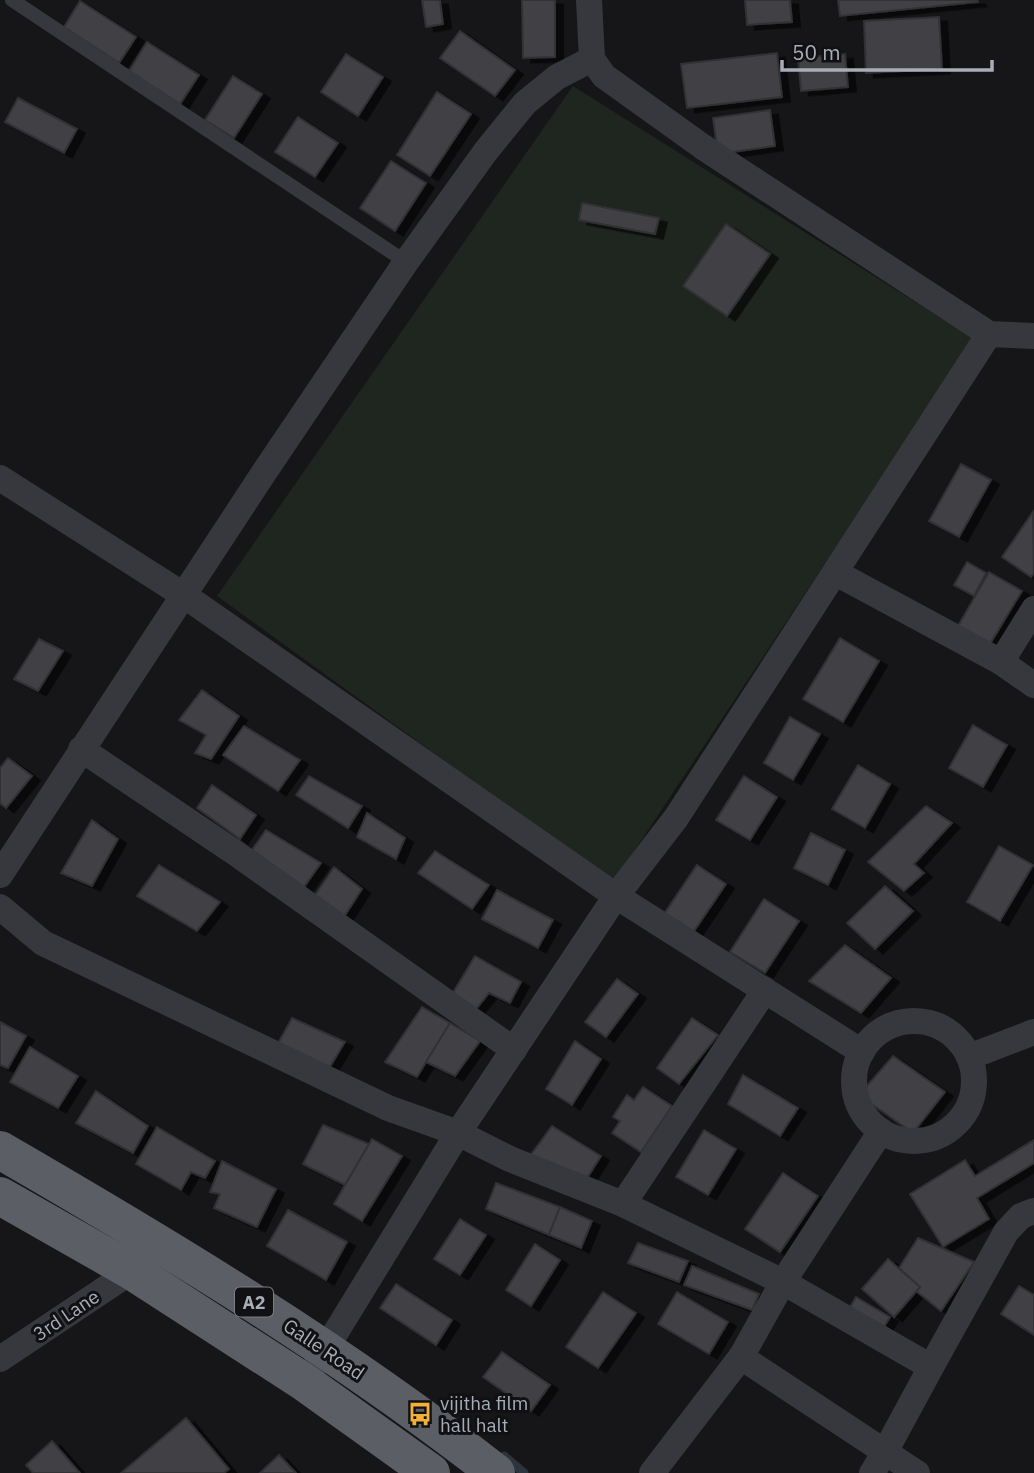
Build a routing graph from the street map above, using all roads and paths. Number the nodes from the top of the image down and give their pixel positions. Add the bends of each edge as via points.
1 (12, 0) edge
2 (589, 0) edge
3 (592, 59) junction
4 (406, 262) junction
5 (989, 334) junction
6 (1034, 337) edge
7 (0, 478) edge
8 (835, 573) junction
9 (185, 597) junction
10 (1034, 609) edge
11 (1001, 662) junction
12 (1034, 685) edge
13 (81, 749) junction
14 (0, 874) edge
15 (616, 896) junction
16 (0, 908) edge
17 (765, 990) junction
18 (1034, 1032) edge
19 (514, 1050) junction
20 (862, 1052) junction
21 (969, 1057) junction
22 (881, 1131) junction
23 (457, 1133) junction
24 (0, 1150) edge
25 (0, 1196) edge
26 (623, 1204) junction
27 (1034, 1211) edge
28 (132, 1271) junction
29 (783, 1282) junction
30 (326, 1349) junction
31 (741, 1357) junction
32 (0, 1359) edge
33 (931, 1367) junction
34 (304, 1382) junction
35 (878, 1463) edge
36 (431, 1473) edge
37 (496, 1473) edge
38 (652, 1473) edge
39 (917, 1473) edge

1 - 4 lane
2 - 3 street
3 - 4 street via 557,77 525,103
3 - 5 street via 604,76 703,147
4 - 9 street
5 - 6 street
5 - 8 street
7 - 9 street
8 - 11 street
8 - 15 street via 677,818
9 - 13 street
9 - 15 street
10 - 11 street
11 - 12 street
13 - 14 street
13 - 19 street
15 - 17 street
15 - 19 street
16 - 23 street via 43,943 388,1108
17 - 20 street
17 - 26 street
18 - 21 street
19 - 23 street
20 - 21 street via 883,1029 922,1021 942,1027
20 - 22 street via 853,1080 857,1100
21 - 22 street via 973,1094 953,1126 918,1140 899,1139
22 - 29 street
23 - 26 street
23 - 30 street
24 - 30 highway, Galle Road / A2 via 152,1238
25 - 28 highway, Galle Road / A2
26 - 29 street
27 - 33 street via 1021,1216 1006,1232
28 - 32 street, 3rd Lane
28 - 34 highway, Galle Road / A2
29 - 31 street
29 - 33 street
30 - 34 street
30 - 37 highway, Galle Road / A2
31 - 35 street
31 - 38 street
33 - 35 street
34 - 36 highway, Galle Road / A2
35 - 39 street

